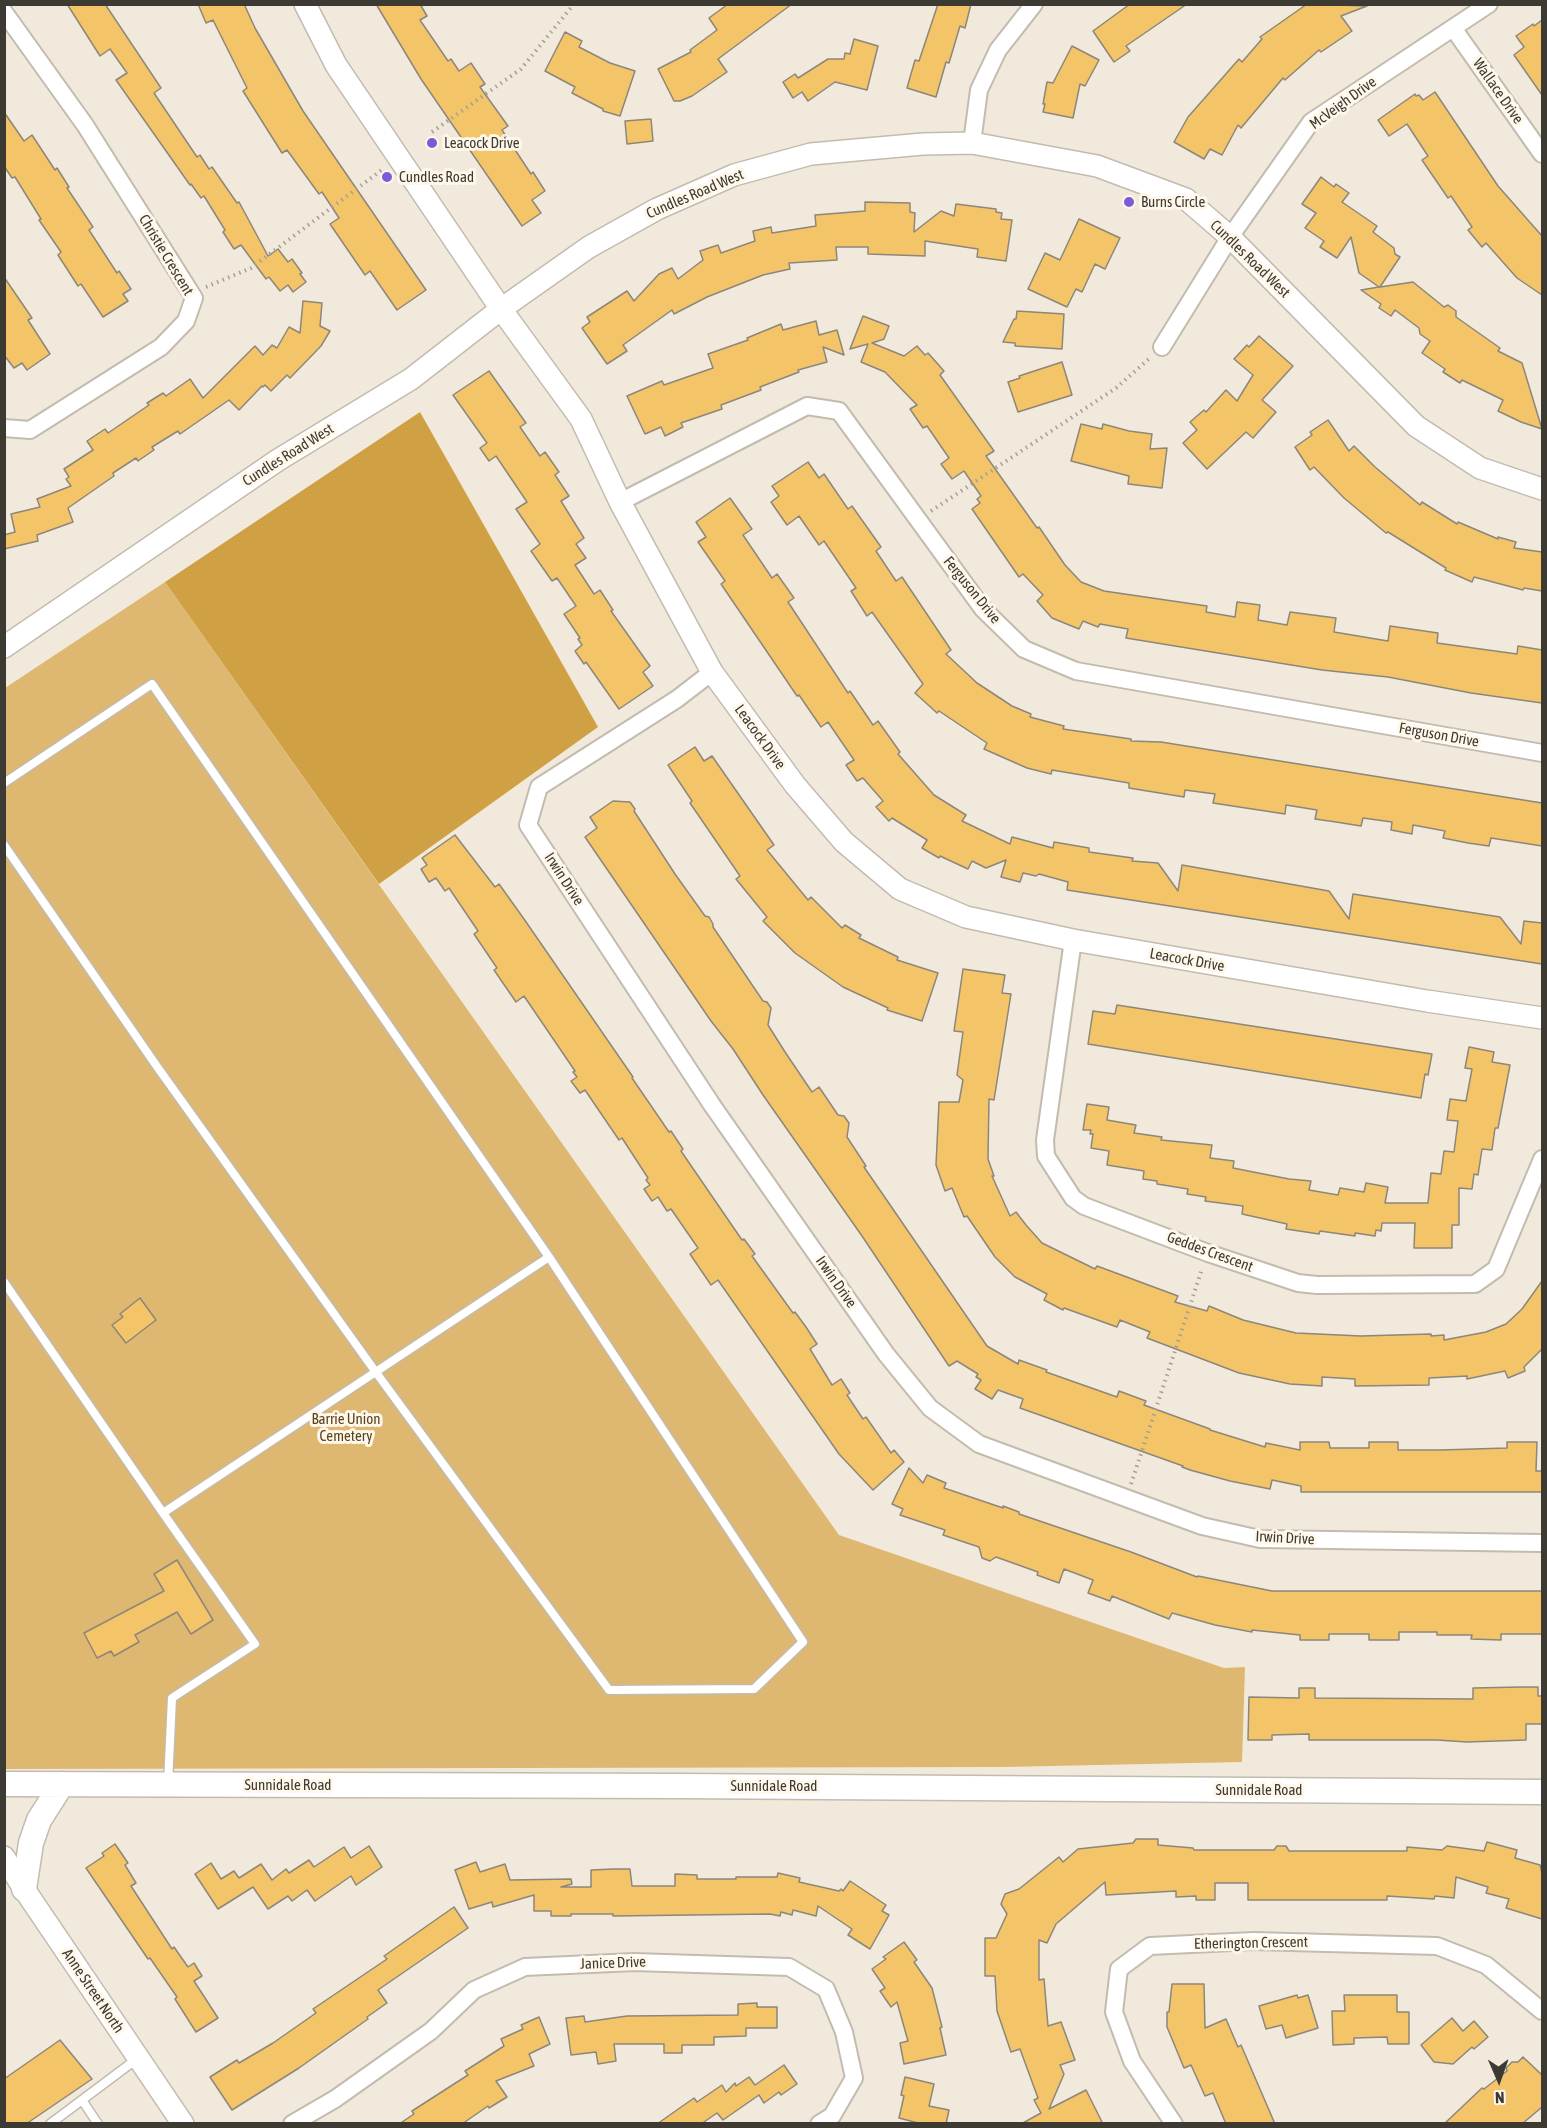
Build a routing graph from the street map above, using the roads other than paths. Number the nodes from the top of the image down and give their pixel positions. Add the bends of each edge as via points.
1 (305, 4) edge
2 (1034, 4) edge
3 (1489, 4) edge
4 (4, 12) edge
5 (1453, 28) junction
6 (972, 143) junction
7 (1542, 154) edge
8 (1230, 237) junction
9 (501, 309) junction
10 (1162, 347) road end
11 (4, 428) edge
12 (1542, 489) edge
13 (620, 502) junction
14 (4, 647) edge
15 (712, 672) junction
16 (1542, 753) edge
17 (4, 783) edge
18 (4, 845) edge
19 (1073, 940) junction
20 (1542, 1018) edge
21 (1542, 1160) edge
22 (549, 1257) junction
23 (4, 1282) edge
24 (375, 1371) junction
25 (163, 1514) junction
26 (1542, 1543) edge
27 (4, 1784) edge
28 (62, 1784) junction
29 (168, 1784) junction
30 (1542, 1792) edge
31 (4, 1857) edge
32 (24, 1889) junction
33 (1542, 2011) edge
34 (139, 2058) junction
35 (82, 2100) junction
36 (50, 2124) edge
37 (98, 2124) edge
38 (183, 2124) edge
39 (292, 2124) edge
40 (819, 2124) edge
41 (1174, 2124) edge

1 - 9 street, Leacock Drive via 336,65
2 - 6 street via 998,50 979,90
3 - 5 street, McVeigh Drive
4 - 11 street, Christie Crescent via 85,125 194,298 186,321 161,347 30,430
5 - 7 street, Wallace Drive
5 - 8 street, McVeigh Drive via 1311,122
6 - 8 street, Cundles Road West via 1097,166 1186,199
6 - 9 street, Cundles Road West via 811,154 734,175 657,208 589,247
8 - 10 street, McVeigh Drive
8 - 12 street, Cundles Road West via 1416,426 1480,468
9 - 13 street, Leacock Drive via 581,419
9 - 14 street, Cundles Road West via 411,379 278,460
13 - 15 street, Leacock Drive
13 - 16 street, Ferguson Drive via 807,406 839,411 983,609 1024,649 1076,671
15 - 19 street, Leacock Drive via 795,785 844,842 900,889 966,917
15 - 26 street, Irwin Drive via 678,699 539,787 528,825 712,1105 886,1354 930,1408 979,1444 1202,1526 1260,1539
17 - 22 lane via 152,684
18 - 24 lane
19 - 20 street, Leacock Drive
19 - 21 street, Geddes Crescent via 1045,1140 1046,1156 1073,1198 1084,1206 1298,1283 1475,1284 1496,1269
22 - 24 lane
22 - 24 lane via 803,1642 754,1689 609,1690
23 - 25 lane
24 - 25 lane
25 - 29 lane via 255,1644 172,1698
27 - 28 main road, Sunnidale Road
28 - 29 main road, Sunnidale Road
28 - 32 main road via 39,1820
29 - 30 main road, Sunnidale Road
31 - 32 street, Anne Street North
32 - 34 street, Anne Street North
33 - 41 street, Etherington Crescent via 1486,1965 1437,1946 1253,1941 1150,1946 1119,1970 1114,2012 1132,2061
34 - 35 lane
34 - 38 street, Anne Street North
35 - 36 lane
35 - 37 lane
39 - 40 street, Janice Drive via 335,2099 431,2031 474,1990 525,1967 634,1962 789,1967 826,1989 844,2032 854,2078 832,2116

